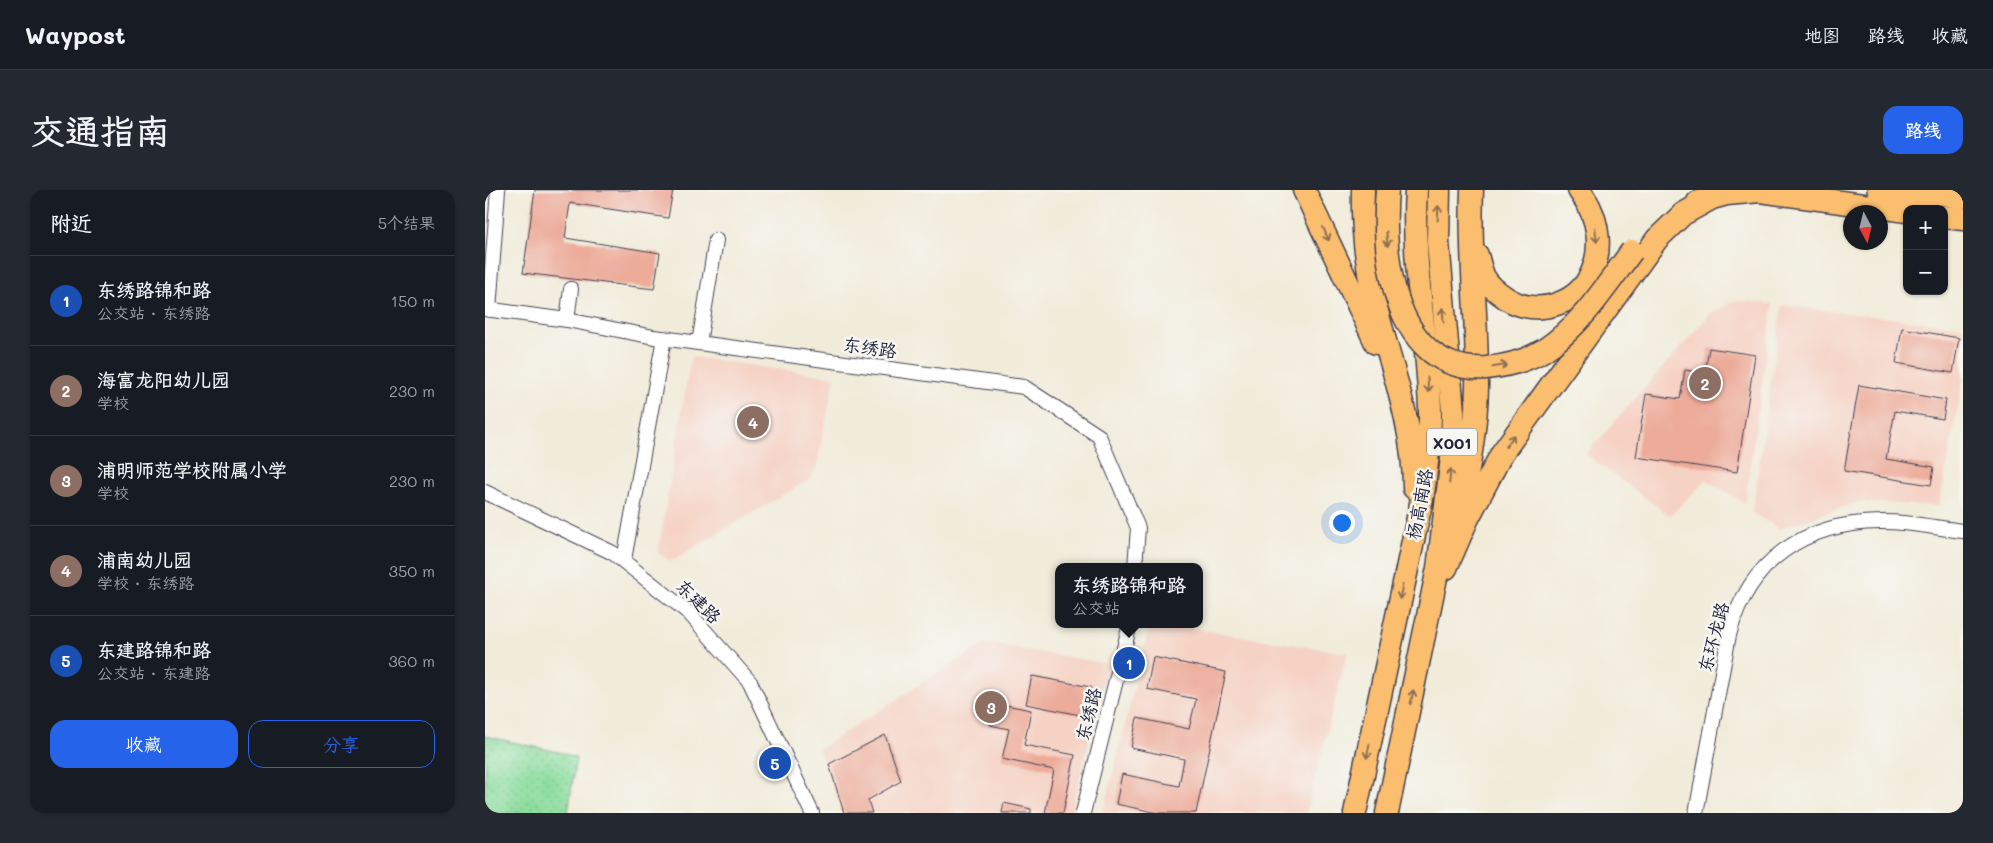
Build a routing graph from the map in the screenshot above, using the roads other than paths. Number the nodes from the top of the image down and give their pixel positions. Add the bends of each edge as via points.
1 (498, 190) edge
2 (1304, 190) edge
3 (1363, 190) edge
4 (1387, 190) edge
5 (1416, 190) edge
6 (1439, 190) edge
7 (1473, 190) edge
8 (1579, 190) edge
9 (1878, 190) edge
10 (1915, 190) edge
11 (1959, 206) edge
12 (1903, 210) edge
13 (1472, 215) junction
14 (1948, 222) edge
15 (1963, 226) edge
16 (716, 240) dead end
17 (1637, 255) junction
18 (571, 288) dead end
19 (487, 309) edge
20 (567, 320) junction
21 (664, 338) junction
22 (699, 343) junction
23 (1398, 383) junction
24 (485, 492) edge
25 (1963, 531) edge
26 (1411, 544) junction
27 (624, 560) junction
28 (1135, 563) edge
29 (1431, 611) junction
30 (1129, 628) edge
31 (812, 813) edge
32 (1083, 813) edge
33 (1355, 813) edge
34 (1387, 813) edge
35 (1696, 813) edge

1 - 19 street
2 -> 23 highway via 1361,314
3 - 23 highway via 1365,247 1371,281
4 -> 17 highway, bridge via 1387,238 1396,297 1407,324 1421,343 1454,364 1475,368 1499,367 1544,350 1580,318
5 -> 26 highway, 杨高南路 / X001 via 1415,238 1429,402 1429,456
29 -> 6 highway, 杨高南路 / X001 via 1445,524 1453,420 1439,271
7 - 13 highway
8 -> 13 highway via 1595,222 1597,255 1594,270 1579,292 1550,307 1513,303 1496,291 1484,276 1477,255
9 - 11 main road
10 - 11 highway
12 - 17 highway via 1760,191 1727,194 1678,210 1661,222
13 - 29 highway via 1477,389 1466,483
14 - 15 main road
16 - 22 street
29 -> 17 highway via 1447,566 1486,480 1515,432 1562,369
18 - 20 street
19 - 20 street, 东绣路
20 - 21 street, 东绣路
21 - 22 street, 东绣路
21 - 27 street
22 - 28 street, 东绣路 via 1024,387 1099,436 1138,528
23 - 26 highway via 1413,457
24 - 27 street, 东建路
25 - 35 street, 东环龙路 via 1881,522 1853,523 1804,538 1781,552 1763,569 1735,613
26 -> 33 highway, 杨高南路 / X001
27 - 31 street, 东建路 via 689,613 750,682
34 -> 29 highway, 杨高南路 / X001
30 - 32 street, 东绣路

